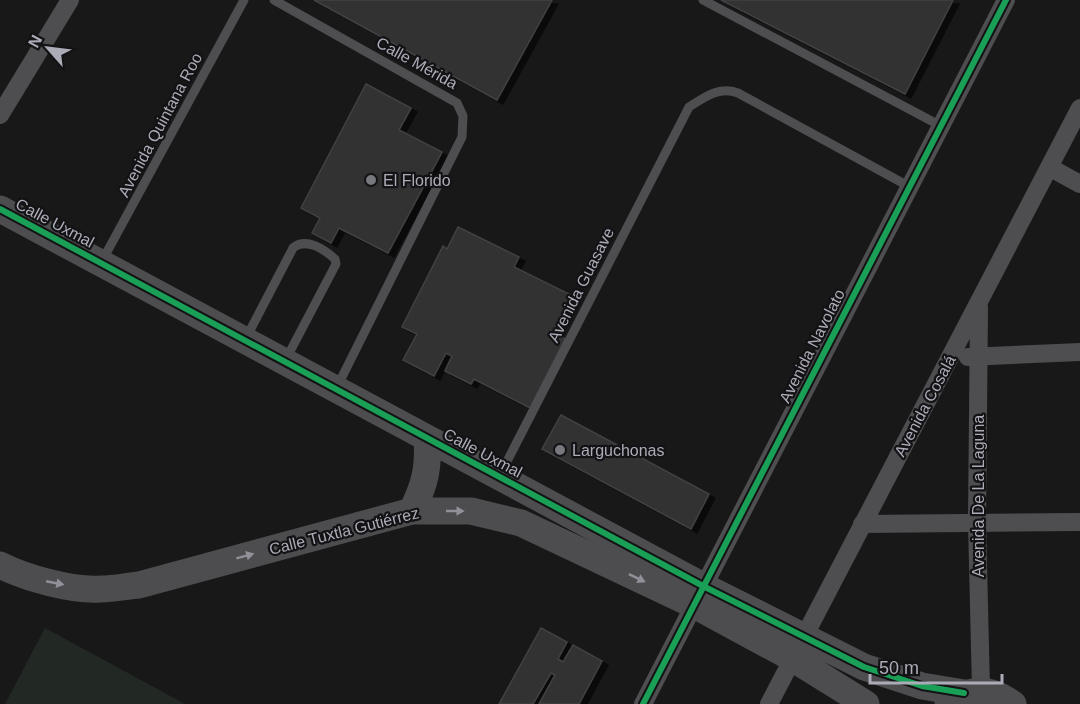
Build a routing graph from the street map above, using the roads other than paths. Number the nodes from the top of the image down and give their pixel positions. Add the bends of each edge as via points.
1 (70, 0) edge
2 (244, 0) edge
3 (274, 0) edge
4 (703, 0) edge
5 (1006, 0) edge
6 (1080, 108) edge
7 (0, 115) edge
8 (941, 126) junction
9 (1049, 167) junction
10 (1080, 184) edge
11 (910, 187) junction
12 (0, 209) edge
13 (101, 263) junction
14 (979, 302) junction
15 (245, 340) junction
16 (1080, 352) edge
17 (978, 356) junction
18 (951, 358) junction
19 (284, 362) junction
20 (336, 389) junction
21 (427, 438) junction
22 (499, 477) junction
23 (412, 511) junction
24 (976, 522) junction
25 (1080, 522) edge
26 (862, 524) junction
27 (0, 565) edge
28 (699, 596) junction
29 (798, 647) junction
30 (963, 696) edge
31 (644, 704) edge
32 (769, 704) edge
33 (866, 704) edge
34 (1013, 704) edge

1 - 7 street
2 - 13 lane, Avenida Quintana Roo
3 - 20 lane, Calle Mérida via 458,103 464,116 462,137
4 - 8 lane
5 - 8 street, Avenida Navolato
6 - 9 street, Avenida Cosalá
8 - 11 street, Avenida Navolato
9 - 10 street
9 - 14 street, Avenida Cosalá
11 - 22 lane, Avenida Guasave via 738,93 720,90 689,107
11 - 28 street, Avenida Navolato
12 - 13 street, Calle Uxmal
13 - 15 street, Calle Uxmal
14 - 17 street, Avenida De La Laguna
14 - 18 street, Avenida Cosalá
15 - 19 street, Calle Uxmal
15 - 19 lane via 293,248 300,243 318,247 336,264
16 - 17 street
17 - 18 street
17 - 24 street, Avenida De La Laguna
18 - 26 street, Avenida Cosalá
19 - 20 street, Calle Uxmal
20 - 21 street, Calle Uxmal
21 - 22 street, Calle Uxmal
21 - 23 street via 429,462
22 - 28 street, Calle Uxmal
27 -> 23 street, Calle Tuxtla Gutiérrez via 51,584 99,590 139,585
23 -> 28 street, Calle Tuxtla Gutiérrez via 471,511 521,522
24 - 25 street
24 - 26 street
24 - 30 street, Avenida De La Laguna
26 - 29 street, Avenida Cosalá
28 - 29 street, Calle Uxmal
28 - 31 street, Avenida Navolato
29 - 30 street, Calle Uxmal
29 - 32 street, Avenida Cosalá
29 - 33 street
30 - 34 street, Calle Uxmal via 1001,695

